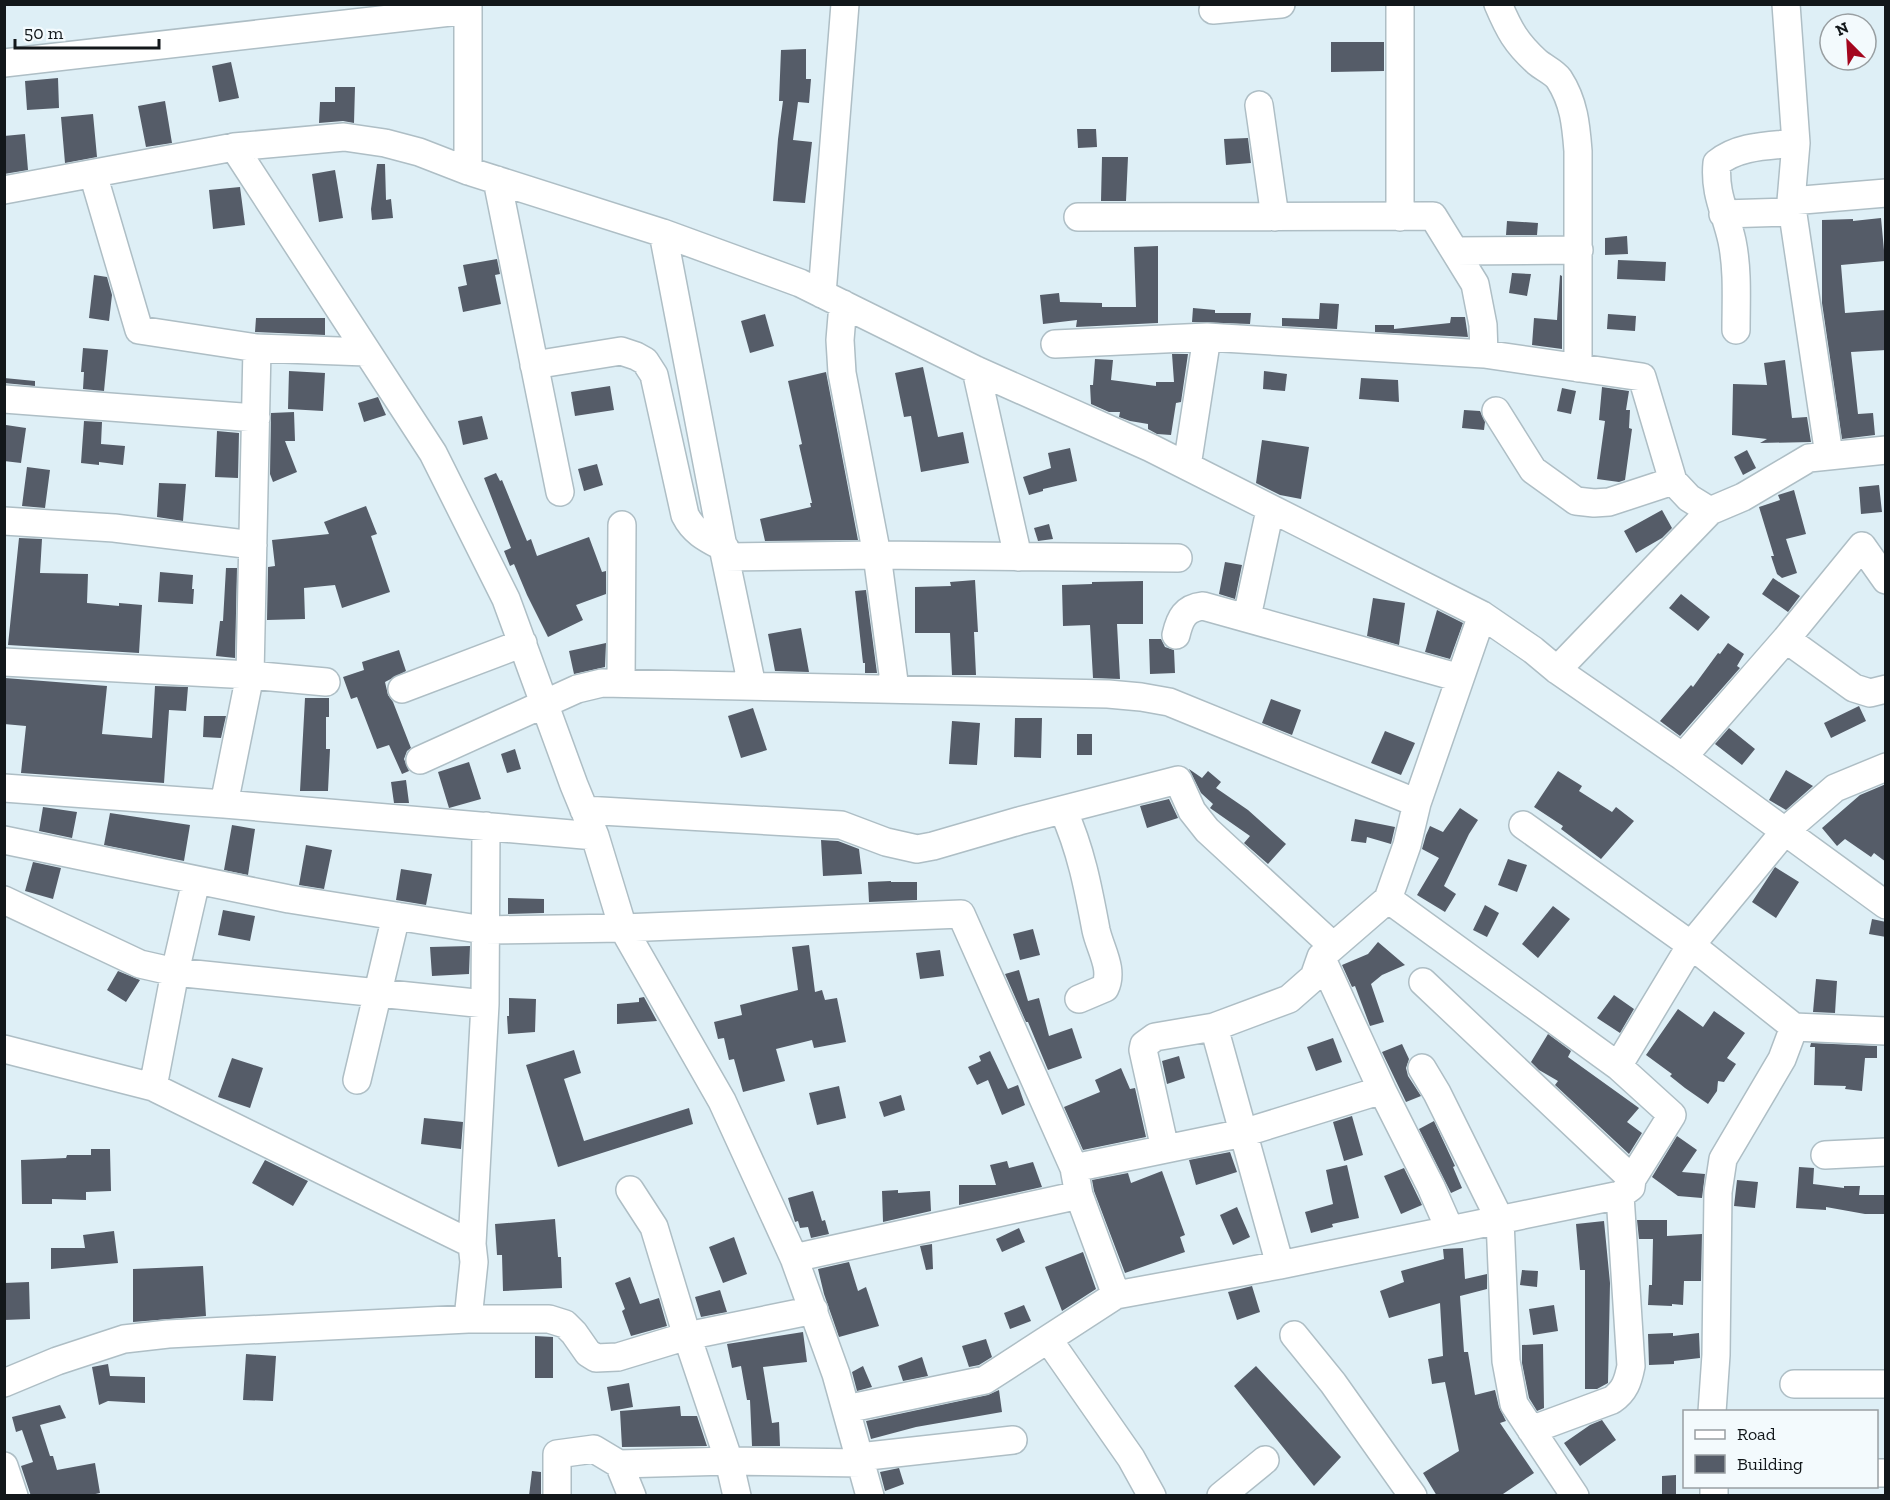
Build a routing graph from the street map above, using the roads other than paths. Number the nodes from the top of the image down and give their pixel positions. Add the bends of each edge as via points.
1 (845, 4) edge
2 (1281, 4) edge
3 (1400, 4) edge
4 (1498, 4) edge
5 (1786, 4) edge
6 (468, 7) edge
7 (1213, 10) dead end
8 (4, 63) edge
9 (1259, 105) dead end
10 (1796, 143) junction
11 (234, 147) junction
12 (468, 171) junction
13 (93, 174) junction
14 (497, 180) junction
15 (4, 190) edge
16 (1886, 193) edge
17 (1791, 207) junction
18 (1724, 214) junction
19 (1078, 217) dead end
20 (1275, 217) junction
21 (1400, 217) junction
22 (663, 233) junction
23 (1579, 250) junction
24 (1455, 251) junction
25 (832, 299) junction
26 (1736, 330) dead end
27 (1207, 337) junction
28 (1055, 344) dead end
29 (257, 348) junction
30 (366, 352) junction
31 (1485, 354) junction
32 (534, 365) junction
33 (1578, 368) junction
34 (976, 370) junction
35 (4, 399) edge
36 (1496, 411) dead end
37 (256, 418) junction
38 (1886, 450) edge
39 (1829, 455) junction
40 (1187, 466) junction
41 (1673, 481) junction
42 (560, 492) dead end
43 (1270, 510) junction
44 (1710, 511) junction
45 (4, 521) edge
46 (622, 525) dead end
47 (253, 545) junction
48 (725, 553) junction
49 (877, 555) junction
50 (1018, 557) junction
51 (1178, 558) dead end
52 (1886, 580) edge
53 (1482, 615) junction
54 (1247, 616) junction
55 (1176, 635) dead end
56 (1786, 639) junction
57 (523, 643) junction
58 (4, 662) edge
59 (1557, 670) junction
60 (250, 675) junction
61 (1460, 678) junction
62 (326, 682) dead end
63 (621, 683) junction
64 (752, 686) junction
65 (402, 689) dead end
66 (895, 689) junction
67 (1886, 689) edge
68 (545, 703) junction
69 (1683, 758) junction
70 (420, 760) dead end
71 (1886, 767) edge
72 (4, 788) edge
73 (1417, 803) junction
74 (224, 804) junction
75 (584, 810) junction
76 (1063, 810) junction
77 (1523, 825) dead end
78 (486, 826) junction
79 (1785, 831) junction
80 (595, 836) junction
81 (4, 840) edge
82 (196, 881) junction
83 (1388, 899) junction
84 (4, 900) edge
85 (1886, 904) edge
86 (396, 916) junction
87 (623, 927) junction
88 (484, 930) junction
89 (1692, 945) junction
90 (1327, 952) junction
91 (175, 972) junction
92 (1423, 982) dead end
93 (379, 993) junction
94 (1079, 999) dead end
95 (485, 1004) junction
96 (1214, 1027) junction
97 (1794, 1027) junction
98 (1886, 1030) edge
99 (4, 1049) edge
100 (1618, 1066) junction
101 (1422, 1068) dead end
102 (357, 1080) dead end
103 (153, 1088) junction
104 (1382, 1090) junction
105 (1243, 1133) junction
106 (1165, 1149) junction
107 (1886, 1152) edge
108 (1825, 1155) dead end
109 (1074, 1168) junction
110 (1626, 1187) junction
111 (630, 1190) dead end
112 (1079, 1195) junction
113 (1500, 1220) junction
114 (1450, 1230) junction
115 (472, 1244) junction
116 (794, 1258) junction
117 (1280, 1265) junction
118 (1116, 1295) junction
119 (814, 1310) junction
120 (468, 1319) junction
121 (1294, 1335) dead end
122 (687, 1336) junction
123 (1048, 1339) junction
124 (4, 1383) edge
125 (1794, 1384) dead end
126 (1886, 1384) edge
127 (846, 1409) junction
128 (1712, 1410) edge
129 (1531, 1430) junction
130 (1013, 1440) dead end
131 (860, 1460) junction
132 (1265, 1460) dead end
133 (729, 1461) junction
134 (619, 1464) junction
135 (4, 1466) edge
136 (14, 1496) edge
137 (557, 1496) edge
138 (632, 1496) edge
139 (737, 1496) edge
140 (870, 1496) edge
141 (1152, 1496) edge
142 (1221, 1496) edge
143 (1413, 1496) edge
144 (1575, 1496) edge

1 - 25 street
2 - 7 street
3 - 21 street
4 - 23 street via 1511,34 1558,77 1575,117
5 - 10 street
6 - 8 street
6 - 12 street
9 - 20 street
10 - 17 street
10 - 18 street via 1738,150 1717,163 1715,181
11 - 12 street via 344,137 385,142
11 - 13 street
11 - 30 street
12 - 14 street
13 - 15 street
13 - 29 street via 139,330
14 - 22 street
14 - 32 street
16 - 17 street
17 - 18 street
17 - 39 street
18 - 26 street via 1736,267
19 - 20 street
20 - 21 street
21 - 24 street via 1433,216
22 - 25 street via 800,283
22 - 48 street
23 - 24 street
23 - 33 street
24 - 31 street via 1475,284
25 - 34 street
25 - 49 street
27 - 28 street
27 - 31 street
27 - 40 street
29 - 30 street
29 - 37 street
30 - 57 street via 433,453 506,599
31 - 33 street
32 - 42 street
32 - 48 street via 621,351 645,361 654,375 685,516 698,533
33 - 41 street via 1642,377
34 - 40 street
34 - 50 street
35 - 37 street
36 - 41 street via 1533,470 1576,501 1609,502
37 - 47 street
38 - 39 street
39 - 44 street via 1809,458 1743,497
40 - 43 street
41 - 44 street via 1689,498
43 - 53 street
43 - 54 street
44 - 59 street
45 - 47 street via 114,528
46 - 63 street
47 - 60 street
48 - 49 street
48 - 64 street
49 - 50 street
49 - 66 street
50 - 51 street
52 - 56 street via 1862,546
53 - 59 street
53 - 61 street
54 - 55 street via 1193,607 1179,621
54 - 61 street
56 - 67 street via 1854,688 1870,693
56 - 69 street
57 - 65 street
57 - 68 street
58 - 60 street
59 - 69 street
60 - 62 street
60 - 74 street
61 - 73 street
63 - 64 street
63 - 68 street via 577,689
64 - 66 street
66 - 73 street via 1108,694 1169,702
68 - 70 street
68 - 75 street
69 - 79 street
71 - 79 street via 1835,788
72 - 74 street
73 - 83 street
74 - 78 street
75 - 76 street via 841,825 917,849
75 - 80 street
76 - 90 street via 1178,780 1192,811 1207,830
76 - 94 street via 1083,864 1109,973 1105,987
77 - 89 street
78 - 80 street
78 - 88 street
79 - 85 street
79 - 89 street
80 - 87 street
81 - 82 street
82 - 86 street
82 - 91 street
83 - 90 street
83 - 100 street
84 - 91 street via 140,964
86 - 88 street
86 - 93 street
87 - 88 street
87 - 109 street via 962,914
87 - 116 street via 722,1101
88 - 95 street
89 - 97 street
89 - 100 street
90 - 96 street via 1314,977 1289,999
90 - 104 street
91 - 93 street
91 - 103 street
92 - 110 street
93 - 95 street
93 - 102 street
95 - 115 street
96 - 105 street
96 - 106 street via 1155,1037 1144,1045
97 - 98 street
97 - 128 street via 1782,1059 1723,1159 1718,1192
99 - 103 street
100 - 110 street via 1672,1115
101 - 113 street
103 - 115 street
104 - 105 street
104 - 114 street
105 - 106 street
105 - 117 street
106 - 109 street
107 - 108 street
109 - 112 street
110 - 113 street
110 - 129 street via 1631,1366 1628,1380 1623,1392 1612,1400
111 - 122 street via 654,1227
112 - 116 street
112 - 118 street
113 - 114 street
113 - 129 street via 1509,1389
114 - 117 street
115 - 120 street
116 - 119 street
117 - 118 street
118 - 123 street
119 - 122 street
119 - 127 street
120 - 122 street via 549,1319 565,1324 596,1358 618,1357
120 - 124 street via 124,1339
121 - 143 street via 1334,1383
122 - 133 street
123 - 127 street via 985,1380
123 - 141 street via 1131,1458
125 - 126 street
127 - 131 street
129 - 144 street
130 - 131 street
131 - 133 street
131 - 140 street
132 - 142 street
133 - 134 street
133 - 139 street
134 - 137 street via 594,1449 557,1454
134 - 138 street
135 - 136 street

